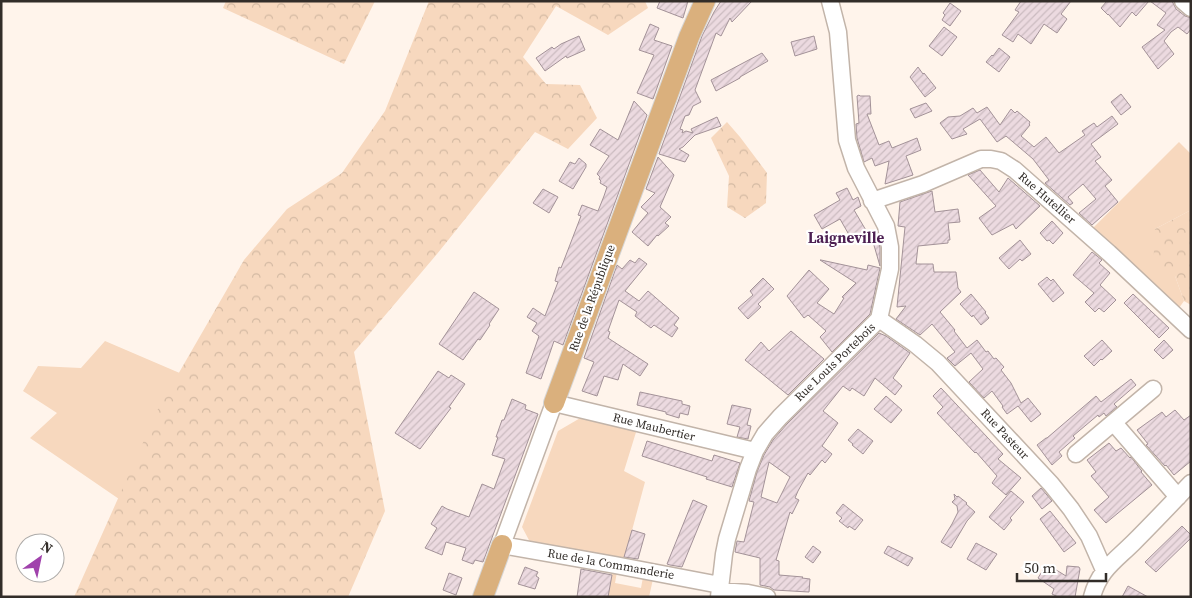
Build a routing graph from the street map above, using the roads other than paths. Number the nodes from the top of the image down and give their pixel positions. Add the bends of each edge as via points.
1 (705, 1) edge
2 (830, 1) edge
3 (1183, 1) edge
4 (1191, 8) edge
5 (872, 201) junction
6 (879, 319) junction
7 (1191, 330) edge
8 (1153, 390) dead end
9 (554, 403) junction
10 (1114, 423) junction
11 (755, 451) junction
12 (1076, 454) dead end
13 (1191, 484) edge
14 (1178, 497) junction
15 (502, 545) junction
16 (1104, 570) junction
17 (720, 591) edge
18 (483, 597) edge
19 (767, 597) edge
20 (1092, 597) edge

1 - 9 main road, Rue de la République
2 - 5 street, Rue Louis Portebois via 838,32 847,140 853,162
3 - 4 street
5 - 6 street, Rue Louis Portebois via 886,226 891,257
5 - 7 street, Rue Hutellier via 923,184 976,160 1001,161 1109,252
6 - 11 street, Rue Louis Portebois via 780,416
6 - 16 street, Rue Pasteur via 951,375 1051,484 1089,536
8 - 10 street
9 - 11 street, Rue Maubertier
9 - 15 street, Rue de la République
10 - 12 street
10 - 14 street
11 - 17 street, Rue Louis Portebois via 727,539
13 - 14 street
14 - 16 street
15 - 17 street, Rue de la Commanderie via 615,564
15 - 18 main road, Rue de la République
16 - 20 street
17 - 19 street, Rue de la Commanderie

